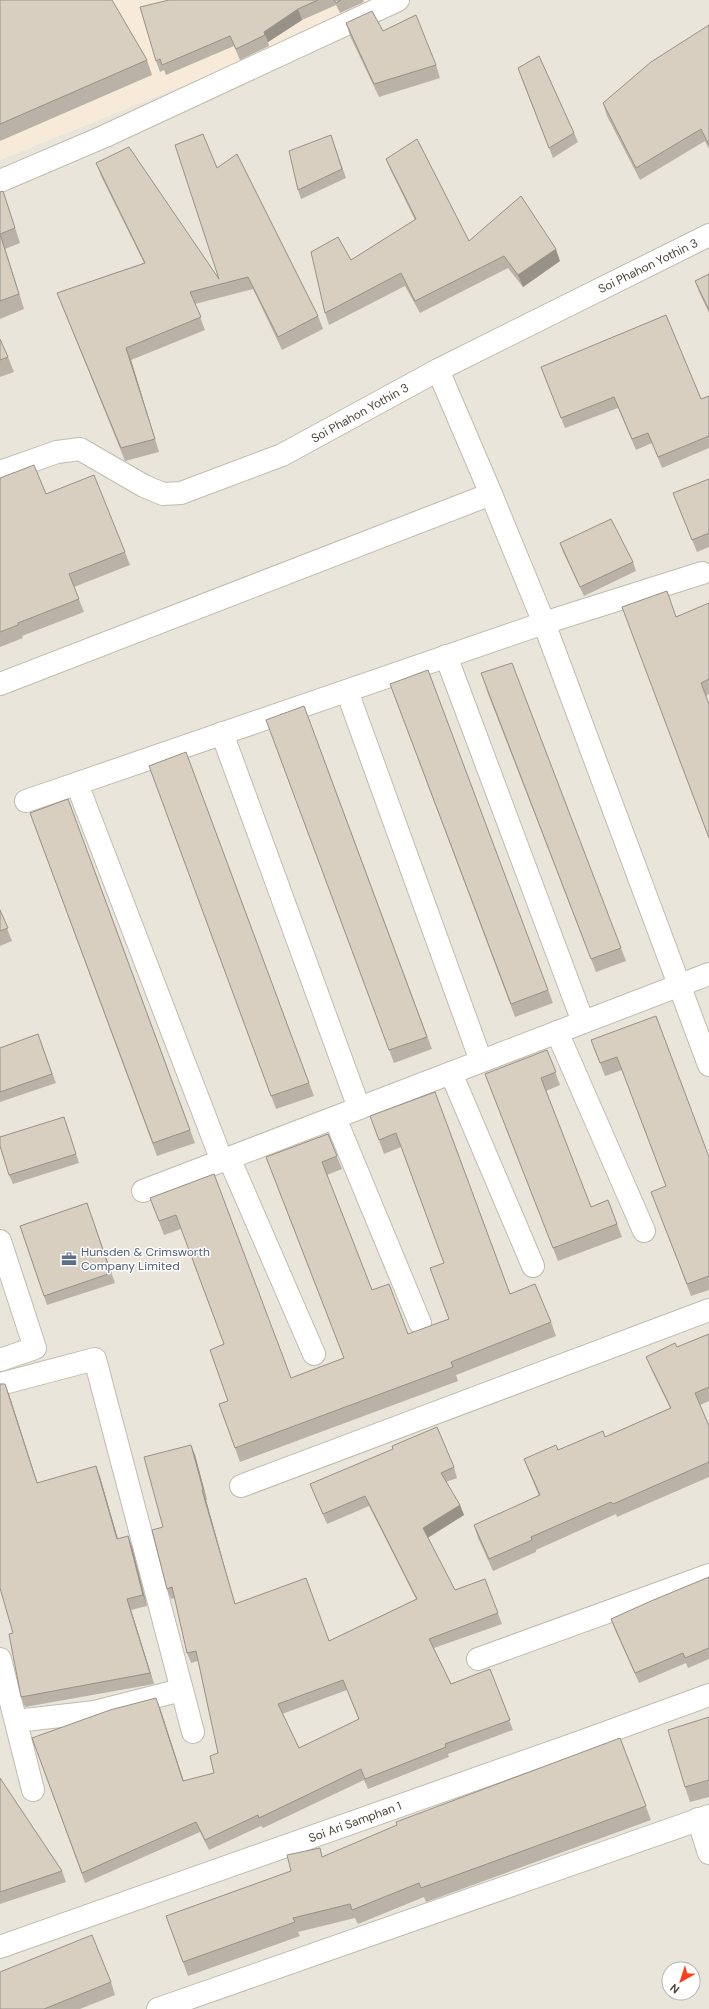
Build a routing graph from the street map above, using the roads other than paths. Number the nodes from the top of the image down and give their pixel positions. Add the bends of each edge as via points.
1 (398, 0) edge
2 (0, 181) edge
3 (709, 235) edge
4 (438, 370) junction
5 (0, 472) edge
6 (492, 494) junction
7 (702, 573) dead end
8 (544, 623) junction
9 (446, 656) junction
10 (0, 684) edge
11 (347, 691) junction
12 (222, 733) junction
13 (77, 784) junction
14 (26, 801) dead end
15 (709, 974) edge
16 (679, 986) junction
17 (584, 1022) junction
18 (557, 1032) junction
19 (481, 1061) junction
20 (709, 1066) edge
21 (451, 1073) junction
22 (359, 1108) junction
23 (335, 1118) junction
24 (226, 1160) junction
25 (143, 1191) dead end
26 (644, 1231) dead end
27 (0, 1241) edge
28 (533, 1266) dead end
29 (709, 1310) edge
30 (420, 1323) dead end
31 (314, 1354) dead end
32 (0, 1360) edge
33 (0, 1384) edge
34 (241, 1486) dead end
35 (709, 1575) edge
36 (0, 1659) edge
37 (478, 1659) dead end
38 (181, 1690) junction
39 (709, 1695) edge
40 (16, 1721) junction
41 (192, 1732) dead end
42 (33, 1790) dead end
43 (704, 1818) edge
44 (709, 1852) edge
45 (0, 1947) edge
46 (158, 2009) edge

1 - 2 street via 102,138
3 - 4 street, Soi Phahon Yothin 3
4 - 5 street, Soi Phahon Yothin 3 via 282,455 181,493 163,494 144,486 80,450 57,452
4 - 6 street
6 - 8 street
6 - 10 street
7 - 8 street
8 - 9 street
8 - 16 street
9 - 11 street
9 - 17 street
11 - 12 street
11 - 19 street
12 - 13 street
12 - 22 street
13 - 14 street
13 - 24 street
15 - 16 street
16 - 17 street
16 - 20 street
17 - 18 street
18 - 19 street
18 - 26 street
19 - 21 street
21 - 22 street
21 - 28 street
22 - 23 street
23 - 24 street
23 - 30 street
24 - 25 street
24 - 31 street
27 - 32 street via 35,1348
29 - 34 street
33 - 38 street via 95,1359
35 - 37 street
36 - 40 street
38 - 40 street via 95,1712
38 - 41 street
39 - 45 street, Soi Ari Samphan 1
40 - 42 street
43 - 44 street
43 - 46 street

